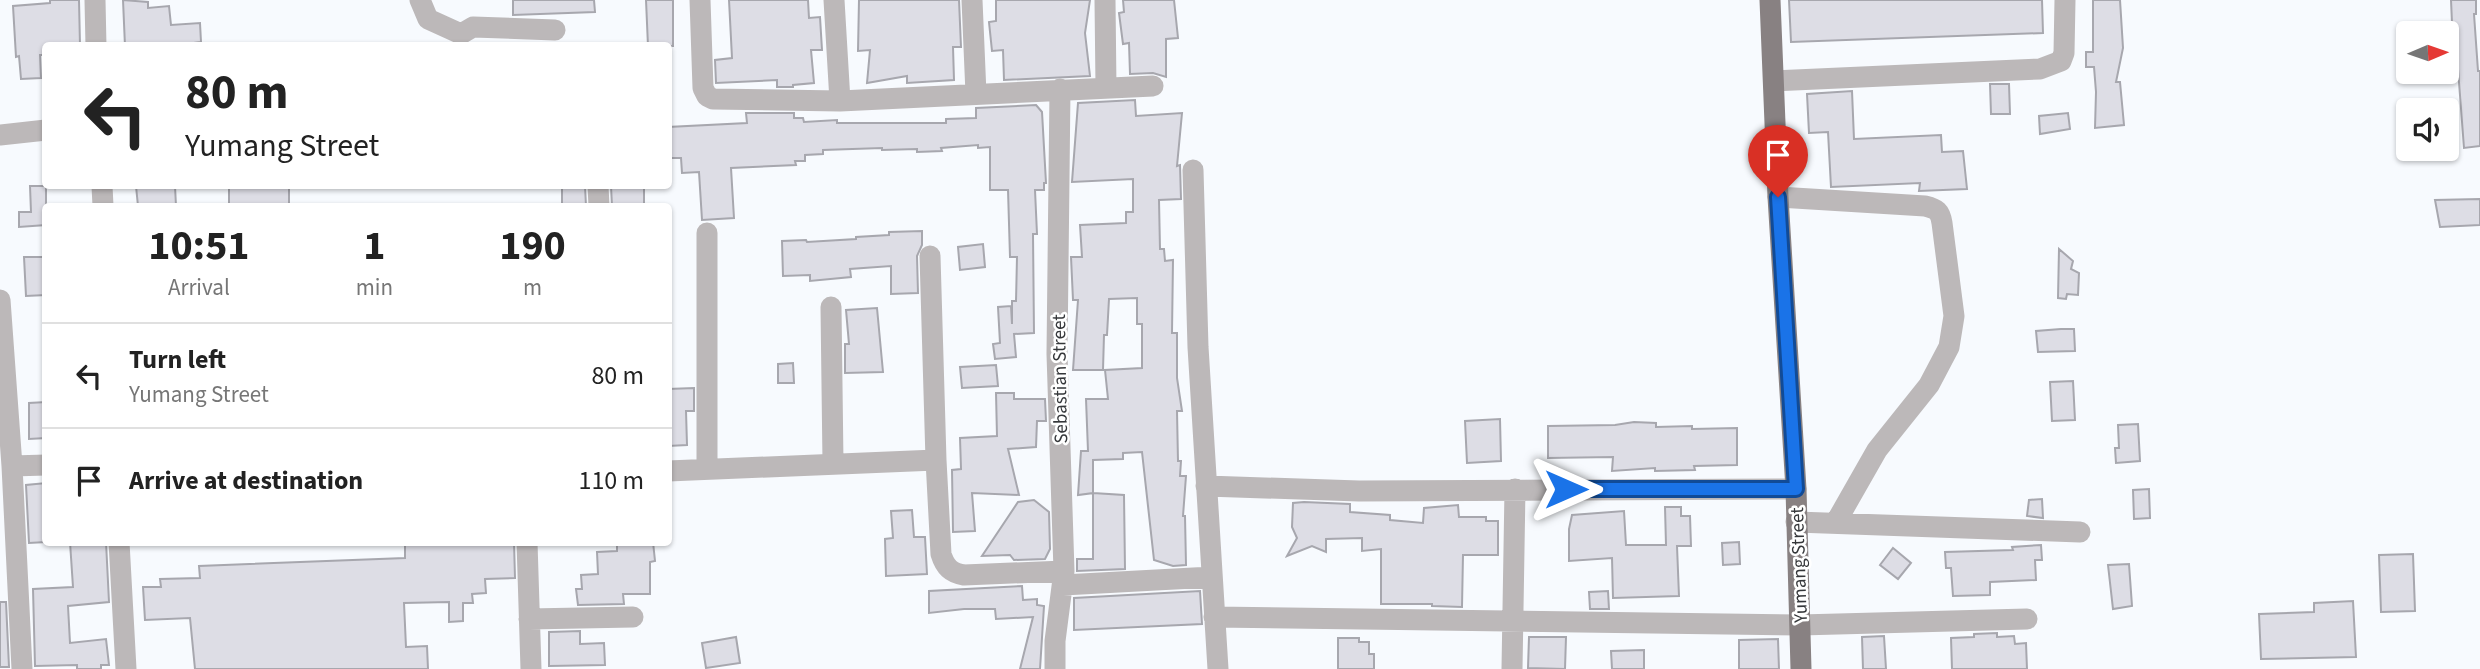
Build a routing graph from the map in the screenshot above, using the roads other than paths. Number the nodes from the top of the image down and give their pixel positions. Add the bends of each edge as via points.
1 (95, 0) edge
2 (420, 0) edge
3 (700, 0) edge
4 (834, 0) edge
5 (972, 0) edge
6 (1105, 0) edge
7 (1770, 0) edge
8 (2065, 0) edge
9 (555, 30) dead end
10 (96, 42) edge
11 (1775, 81) junction
12 (1153, 86) dead end
13 (1106, 87) junction
14 (1060, 89) junction
15 (976, 94) junction
16 (840, 101) junction
17 (42, 130) edge
18 (0, 135) edge
19 (1193, 170) dead end
20 (1778, 197) junction
21 (707, 233) dead end
22 (930, 256) dead end
23 (0, 300) edge
24 (831, 307) dead end
25 (936, 460) junction
26 (833, 463) junction
27 (42, 465) edge
28 (12, 466) junction
29 (707, 469) junction
30 (672, 471) edge
31 (1206, 486) junction
32 (1515, 489) junction
33 (1796, 489) junction
34 (1796, 522) junction
35 (1836, 522) junction
36 (2080, 532) dead end
37 (120, 546) edge
38 (527, 546) edge
39 (1212, 577) junction
40 (1063, 578) junction
41 (633, 617) dead end
42 (1214, 617) junction
43 (529, 619) junction
44 (2027, 620) dead end
45 (1515, 623) junction
46 (1800, 625) junction
47 (22, 669) edge
48 (126, 669) edge
49 (531, 669) edge
50 (1055, 669) edge
51 (1218, 669) edge
52 (1512, 669) edge
53 (1801, 669) edge

1 - 10 street
2 - 9 street via 428,19 461,34 473,27
3 - 16 street via 707,96
4 - 16 street
5 - 15 street
6 - 13 street
7 - 11 main road, Yumang Street
8 - 11 street via 2064,53 2061,61 2040,69
11 - 20 main road, Yumang Street
12 - 13 street
13 - 14 street
14 - 15 street
14 - 40 street, Sebastian Street via 1057,354
15 - 16 street
17 - 18 street
19 - 31 street
20 - 33 main road, Yumang Street
20 - 35 street via 1926,206 1936,208 1942,223 1954,316 1949,347 1929,385 1877,450
21 - 29 street
22 - 25 street
23 - 28 street
24 - 26 street
25 - 26 street
25 - 40 street via 942,554 948,569 964,575
26 - 29 street
27 - 28 street
28 - 47 street
29 - 30 street
31 - 32 street via 1359,491
31 - 39 street
32 - 33 street
32 - 45 street
33 - 34 main road, Yumang Street
34 - 35 street
34 - 46 main road, Yumang Street
35 - 36 street
37 - 48 street
38 - 43 street
39 - 40 street
39 - 42 street
40 - 50 street, Sebastian Street
41 - 43 street
42 - 45 street
42 - 51 street
43 - 49 street
44 - 46 street
45 - 46 street
45 - 52 street
46 - 53 main road, Yumang Street

